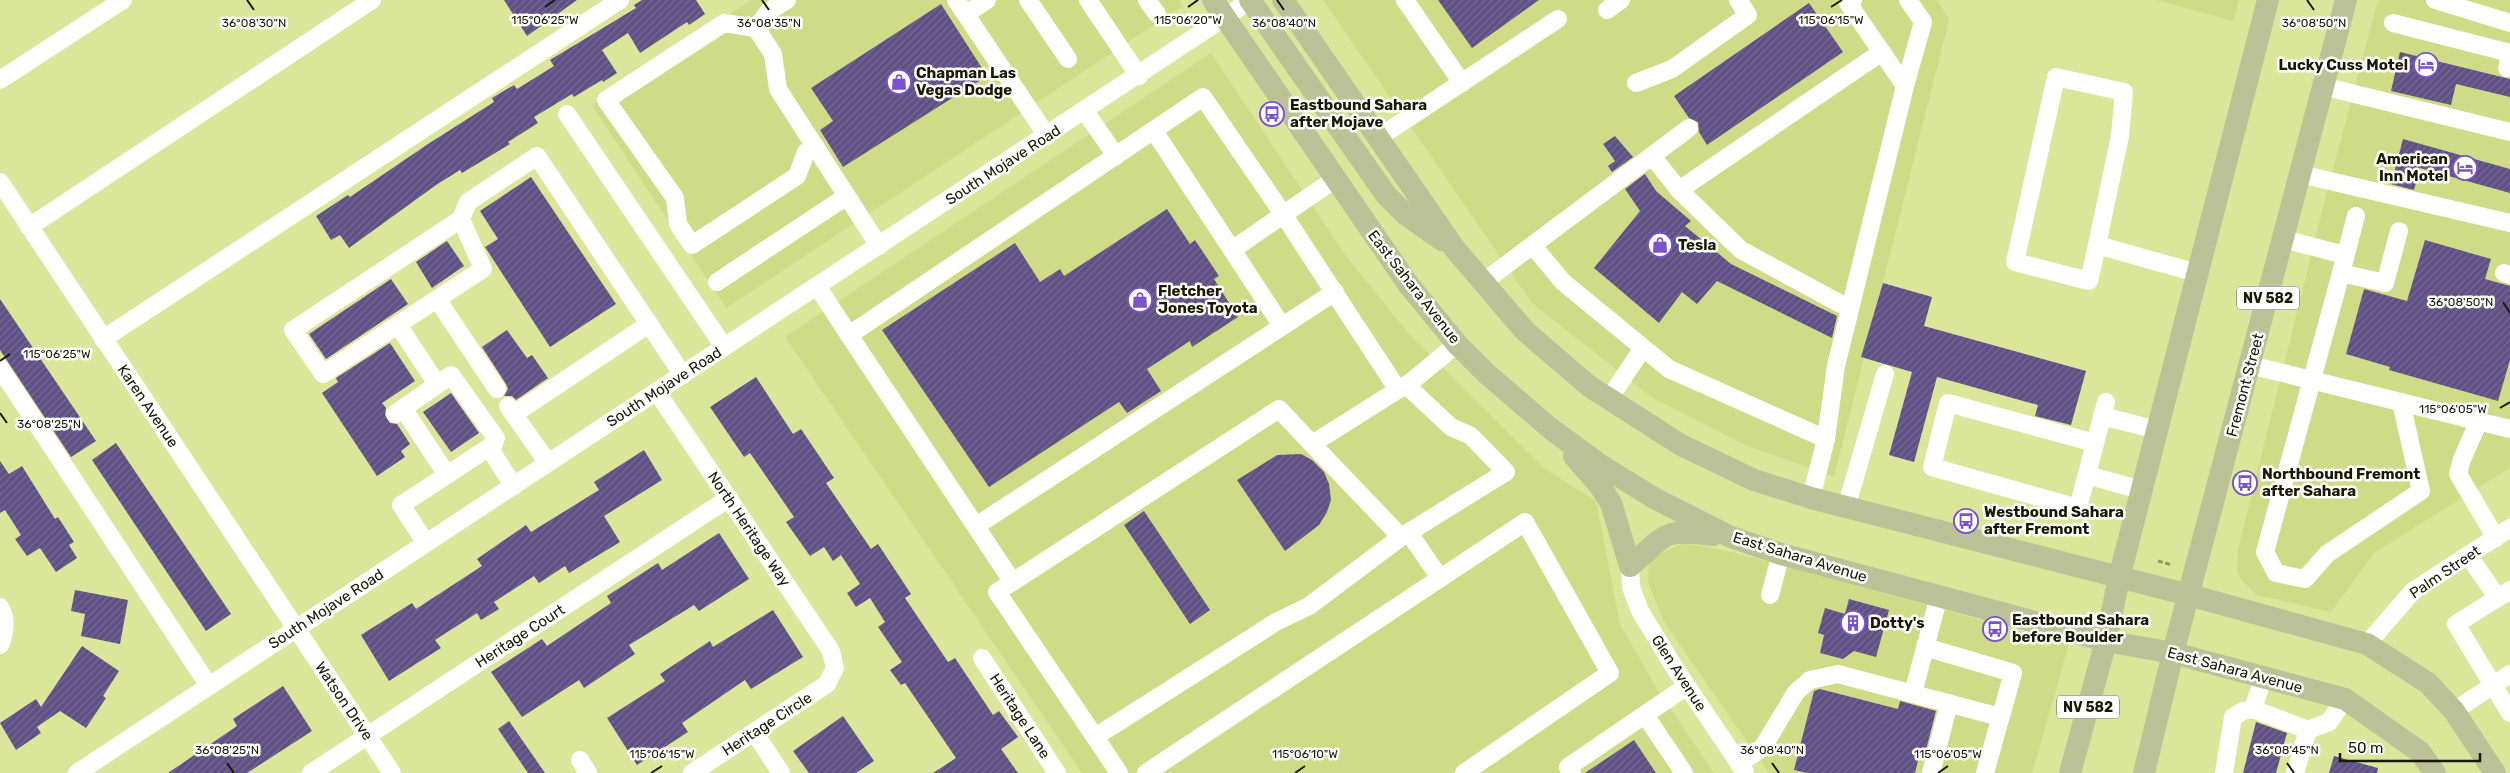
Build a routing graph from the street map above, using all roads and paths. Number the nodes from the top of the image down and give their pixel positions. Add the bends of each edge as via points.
1 (123, 0) edge
2 (372, 0) edge
3 (620, 0) edge
4 (787, 0) edge
5 (987, 0) edge
6 (1028, 0) edge
7 (1088, 0) edge
8 (1250, 0) edge
9 (1283, 0) edge
10 (1405, 0) edge
11 (1738, 0) edge
12 (1853, 0) edge
13 (1908, 0) edge
14 (2268, 0) edge
15 (2346, 0) edge
16 (2435, 0) edge
17 (961, 7) edge
18 (1219, 9) edge
19 (1558, 19) dead end
20 (2392, 23) dead end
21 (2510, 23) edge
22 (756, 28) junction
23 (1882, 52) junction
24 (1068, 59) dead end
25 (2509, 59) edge
26 (1139, 76) junction
27 (0, 80) edge
28 (1462, 83) junction
29 (1636, 83) dead end
30 (1905, 86) junction
31 (2322, 86) junction
32 (1084, 111) junction
33 (567, 114) dead end
34 (1689, 128) dead end
35 (1154, 131) junction
36 (2510, 132) edge
37 (1047, 136) junction
38 (1378, 138) junction
39 (815, 146) junction
40 (1116, 156) junction
41 (1652, 156) junction
42 (2300, 174) junction
43 (1335, 179) junction
44 (2, 189) edge
45 (1678, 190) junction
46 (847, 196) junction
47 (1284, 214) junction
48 (2356, 216) dead end
49 (461, 219) junction
50 (2510, 223) edge
51 (30, 227) junction
52 (2399, 231) dead end
53 (2283, 239) junction
54 (2097, 245) junction
55 (879, 246) junction
56 (1533, 246) junction
57 (1232, 250) junction
58 (1455, 250) junction
59 (2345, 254) junction
60 (2341, 272) junction
61 (2197, 273) junction
62 (717, 282) dead end
63 (1482, 284) junction
64 (818, 286) junction
65 (1335, 292) junction
66 (437, 299) junction
67 (1850, 310) junction
68 (649, 324) junction
69 (398, 325) junction
70 (1282, 326) junction
71 (849, 335) junction
72 (104, 339) junction
73 (1457, 344) junction
74 (724, 348) junction
75 (1643, 348) junction
76 (2250, 365) junction
77 (0, 368) edge
78 (1885, 374) dead end
79 (683, 375) junction
80 (444, 380) junction
81 (2313, 381) junction
82 (1402, 388) junction
83 (497, 389) dead end
84 (657, 392) junction
85 (1609, 399) junction
86 (2401, 402) junction
87 (2479, 421) junction
88 (1551, 429) junction
89 (2510, 429) edge
90 (2157, 430) junction
91 (1826, 439) junction
92 (2095, 443) junction
93 (494, 444) junction
94 (1312, 444) junction
95 (548, 463) junction
96 (447, 475) junction
97 (2087, 475) junction
98 (514, 486) junction
99 (2142, 490) junction
100 (729, 498) junction
101 (1810, 498) junction
102 (1846, 508) junction
103 (976, 526) junction
104 (2503, 533) edge
105 (1405, 535) junction
106 (1731, 537) junction
107 (426, 543) junction
108 (1781, 554) junction
109 (2468, 555) junction
110 (2158, 561) dead end
111 (2172, 565) dead end
112 (1630, 566) junction
113 (1440, 578) junction
114 (2118, 578) junction
115 (1012, 582) junction
116 (2504, 594) edge
117 (1770, 595) dead end
118 (2189, 595) junction
119 (1939, 596) junction
120 (0, 606) edge
121 (296, 629) junction
122 (2106, 641) junction
123 (2366, 644) junction
124 (0, 645) edge
125 (1925, 647) junction
126 (2173, 652) junction
127 (982, 658) dead end
128 (835, 668) joint
129 (2510, 674) edge
130 (2264, 676) junction
131 (2494, 685) junction
132 (209, 686) junction
133 (1687, 686) junction
134 (1913, 693) junction
135 (2345, 700) junction
136 (1949, 704) junction
137 (2253, 709) junction
138 (2454, 712) junction
139 (2510, 713) edge
140 (1644, 715) junction
141 (2000, 717) junction
142 (2308, 730) junction
143 (754, 732) junction
144 (367, 736) junction
145 (1095, 737) junction
146 (1742, 768) edge
147 (1567, 771) edge
148 (77, 773) edge
149 (311, 773) edge
150 (392, 773) edge
151 (692, 773) edge
152 (781, 773) edge
153 (1058, 773) edge
154 (1119, 773) edge
155 (1146, 773) edge
156 (1464, 773) edge
157 (1684, 773) edge
158 (1931, 773) edge
159 (1985, 773) edge
160 (2070, 773) edge
161 (2144, 773) edge
162 (2224, 773) edge
163 (2295, 773) edge
164 (2435, 773) edge
165 (2495, 773) edge

1 - 27 street
2 - 51 street
3 - 72 street
4 - 22 street via 769,11
5 - 17 street
6 - 24 street
7 - 26 street
8 - 18 street, South Mojave Road
8 - 58 main road via 1386,195 1405,214
9 - 38 main road
10 - 28 street
11 - 29 street via 1748,15 1672,69
12 - 23 street via 1848,4
13 - 30 street via 1923,22
14 - 61 main road, NV 582
15 - 31 main road, Fremont Street / NV 582
16 - 21 street
17 - 37 street
18 - 26 street, South Mojave Road
18 - 43 main road, East Sahara Avenue
19 - 28 street
20 - 25 street
22 - 39 street via 773,54 778,89
22 - 39 street via 724,22 606,100 675,198 678,224 692,245 797,176 806,152
23 - 30 street
23 - 45 street
26 - 32 street, South Mojave Road
28 - 38 street
30 - 67 street
31 - 36 street
31 - 42 main road, Fremont Street / NV 582
32 - 37 street, South Mojave Road
32 - 40 street
33 - 74 street
34 - 41 street
35 - 40 street
35 - 47 street via 1203,97
35 - 57 street
37 - 55 street, South Mojave Road
38 - 58 main road
39 - 46 street
40 - 71 street
41 - 45 street
41 - 56 street
42 - 50 street
42 - 53 main road, Fremont Street / NV 582
43 - 47 street
43 - 73 main road, East Sahara Avenue via 1408,284
44 - 51 street, Karen Avenue
45 - 67 street via 1741,250
46 - 55 street
46 - 62 street
47 - 57 street
47 - 65 street
48 - 59 street
49 - 66 street via 483,269
49 - 68 street via 468,202 537,156
49 - 69 street via 293,330 323,374
51 - 72 street, Karen Avenue
52 - 60 street via 2385,282
53 - 59 street
53 - 76 main road, Fremont Street / NV 582
54 - 54 street via 2120,136 2124,92 2056,77 2016,262 2089,281
54 - 61 street
55 - 64 street, South Mojave Road
56 - 63 street
56 - 75 street via 1563,282
57 - 70 street
58 - 63 main road
59 - 60 street
60 - 81 street
61 - 90 main road, NV 582
63 - 85 main road via 1572,373
64 - 71 street
64 - 74 street, South Mojave Road
65 - 70 street
65 - 82 street
66 - 69 street
66 - 83 street
67 - 91 street via 1832,386
68 - 79 street
68 - 95 street via 511,410
69 - 80 street
70 - 103 street
71 - 103 street
72 - 121 street, Karen Avenue
73 - 82 street
73 - 88 main road, East Sahara Avenue
74 - 79 street, South Mojave Road
75 - 85 street
75 - 91 street via 1669,369
76 - 81 street
76 - 118 main road, Fremont Street / NV 582
77 - 132 street
78 - 102 street
79 - 84 street, South Mojave Road
80 - 93 street via 496,438
80 - 96 street via 399,411
81 - 86 street
81 - 86 street via 2265,552 2276,573 2305,579 2327,554 2421,491
82 - 94 street
82 - 105 street via 1450,427 1471,436 1506,472
84 - 95 street, South Mojave Road
84 - 100 street, North Heritage Way
85 - 101 main road via 1681,445 1754,480
86 - 87 street
87 - 89 street
87 - 104 street via 2458,474
88 - 106 main road, East Sahara Avenue via 1654,498
88 - 112 main road via 1611,503
90 - 92 street via 2104,409
90 - 99 main road, NV 582
91 - 101 street
92 - 97 street
92 - 97 street via 1948,403 1932,468 2078,508
93 - 96 street
93 - 98 street via 491,451
94 - 105 street
94 - 115 street via 1279,409
95 - 98 street, South Mojave Road
96 - 107 street via 401,505
97 - 99 street
98 - 107 street, South Mojave Road
99 - 114 main road, NV 582
100 - 128 street, North Heritage Way via 832,650
100 - 144 street, Heritage Court
101 - 102 main road
102 - 114 main road
103 - 115 street
104 - 109 street, Palm Street
105 - 113 street
105 - 145 street via 1309,606 1276,622
106 - 108 main road, East Sahara Avenue
106 - 112 main road via 1671,533 1654,542
107 - 121 street, South Mojave Road
108 - 117 street
108 - 119 main road, East Sahara Avenue
109 - 116 street
109 - 123 street, Palm Street via 2413,591
110 - 111 path
112 - 133 street, Glen Avenue via 1631,587 1637,604
113 - 155 street
113 - 156 street via 1525,522 1610,673
114 - 118 main road
114 - 122 main road, NV 582
115 - 145 street via 996,592
116 - 131 street via 2456,624
118 - 123 main road
118 - 126 main road, Fremont Street / NV 582
119 - 122 main road, East Sahara Avenue
119 - 125 street
120 - 124 street via 5,633
121 - 132 street, South Mojave Road
121 - 144 street, Watson Drive
122 - 126 main road, East Sahara Avenue
122 - 160 main road, NV 582
123 - 138 main road via 2428,683
125 - 134 street
125 - 141 street via 2013,673
126 - 130 main road, East Sahara Avenue
126 - 161 main road, NV 582
127 - 153 street, Heritage Lane
128 - 143 street, Heritage Circle via 827,684
129 - 131 street
130 - 135 main road, East Sahara Avenue
130 - 137 street
131 - 138 street
131 - 139 street
132 - 148 street, South Mojave Road
133 - 140 street
133 - 146 street, Glen Avenue
134 - 136 street
134 - 146 street via 1838,674 1810,680 1796,692 1763,748
135 - 142 street via 2329,722
135 - 164 main road, East Sahara Avenue via 2420,752
136 - 141 street
136 - 158 street
137 - 142 street
137 - 162 street via 2233,717
138 - 165 main road
140 - 147 street
140 - 157 street
141 - 159 street
142 - 163 street
143 - 151 street, Heritage Circle
143 - 152 street
144 - 149 street, Heritage Court
144 - 150 street, Watson Drive
145 - 154 street

